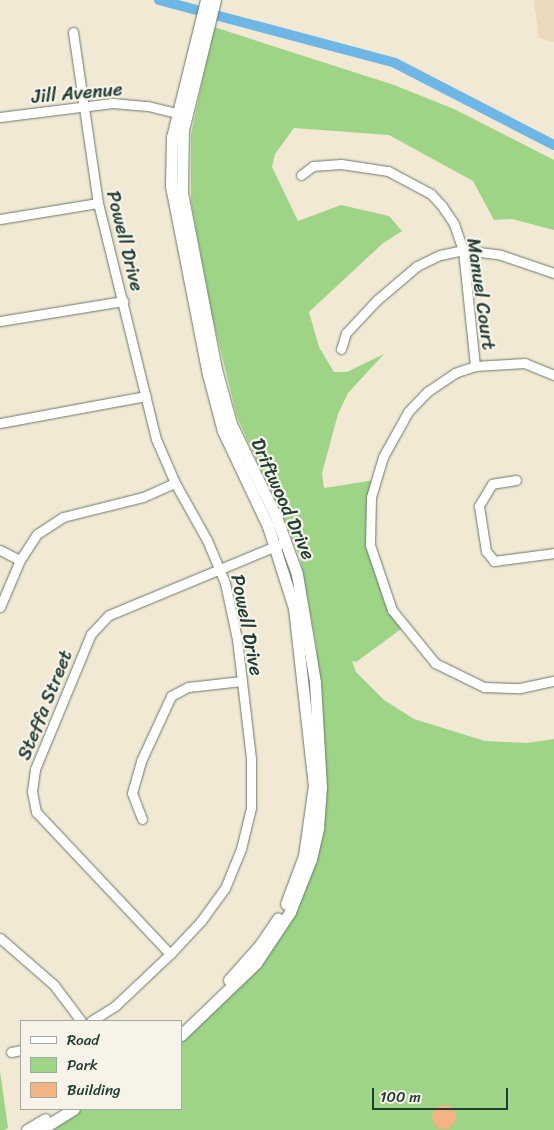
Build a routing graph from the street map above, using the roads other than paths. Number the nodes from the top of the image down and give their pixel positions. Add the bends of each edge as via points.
1 (212, 0) edge
2 (73, 32) dead end
3 (83, 106) junction
4 (182, 115) junction
5 (0, 117) edge
6 (301, 175) dead end
7 (98, 203) junction
8 (0, 219) edge
9 (463, 250) junction
10 (554, 273) edge
11 (124, 301) junction
12 (0, 321) edge
13 (341, 348) dead end
14 (475, 366) junction
15 (554, 375) edge
16 (146, 396) junction
17 (0, 423) edge
18 (516, 480) dead end
19 (175, 483) junction
20 (286, 541) junction
21 (275, 547) junction
22 (0, 550) edge
23 (554, 553) edge
24 (20, 560) junction
25 (220, 568) junction
26 (0, 607) edge
27 (242, 681) junction
28 (554, 681) edge
29 (142, 819) dead end
30 (0, 938) edge
31 (170, 954) junction
32 (80, 1020) edge
33 (94, 1020) edge
34 (182, 1025) edge
35 (182, 1034) edge
36 (20, 1050) edge
37 (11, 1052) dead end
38 (59, 1110) edge
39 (72, 1110) edge
40 (27, 1130) edge
41 (40, 1130) edge

1 - 4 street, Driftwood Drive
2 - 3 street, Powell Drive
3 - 4 street, Jill Avenue via 112,103 148,106
3 - 5 street, Jill Avenue
3 - 7 street, Powell Drive
4 - 20 street, Driftwood Drive via 182,192 216,369 231,424
4 - 21 street, Driftwood Drive via 172,137 171,186 208,374 224,431
6 - 9 street, Manuel Court via 313,166 341,164 388,171 431,194 454,224
7 - 8 street
7 - 11 street, Powell Drive
9 - 10 street via 501,255
9 - 13 street via 440,255 417,266 377,300 346,333
9 - 14 street, Manuel Court
11 - 12 street
11 - 16 street, Powell Drive
14 - 15 street via 525,363
14 - 28 street via 454,372 428,392 393,435 371,497 370,545 392,610 435,663 484,687 520,688
16 - 17 street
16 - 19 street, Powell Drive via 156,439
18 - 23 street via 492,484 479,506 486,551 494,561
19 - 24 street via 143,497 63,516 37,534
19 - 25 street, Powell Drive
20 - 21 street, Steffa Street
20 - 35 street, Driftwood Drive via 303,605 315,682 321,787 318,828 302,886 274,939 235,984
21 - 25 street, Steffa Street
21 - 34 street, Driftwood Drive via 294,608 314,785 304,856 284,910 260,945
22 - 24 street
24 - 26 street
25 - 27 street, Powell Drive via 237,639
25 - 31 street, Steffa Street via 109,615 91,634 35,769 32,791 36,812
27 - 29 street via 188,687 171,696 141,761 132,793
27 - 31 street, Powell Drive via 251,758 251,808 241,849 225,888 201,921
30 - 32 street via 54,984
31 - 33 street, Powell Drive via 116,1006
36 - 37 street
38 - 40 street
39 - 41 street

